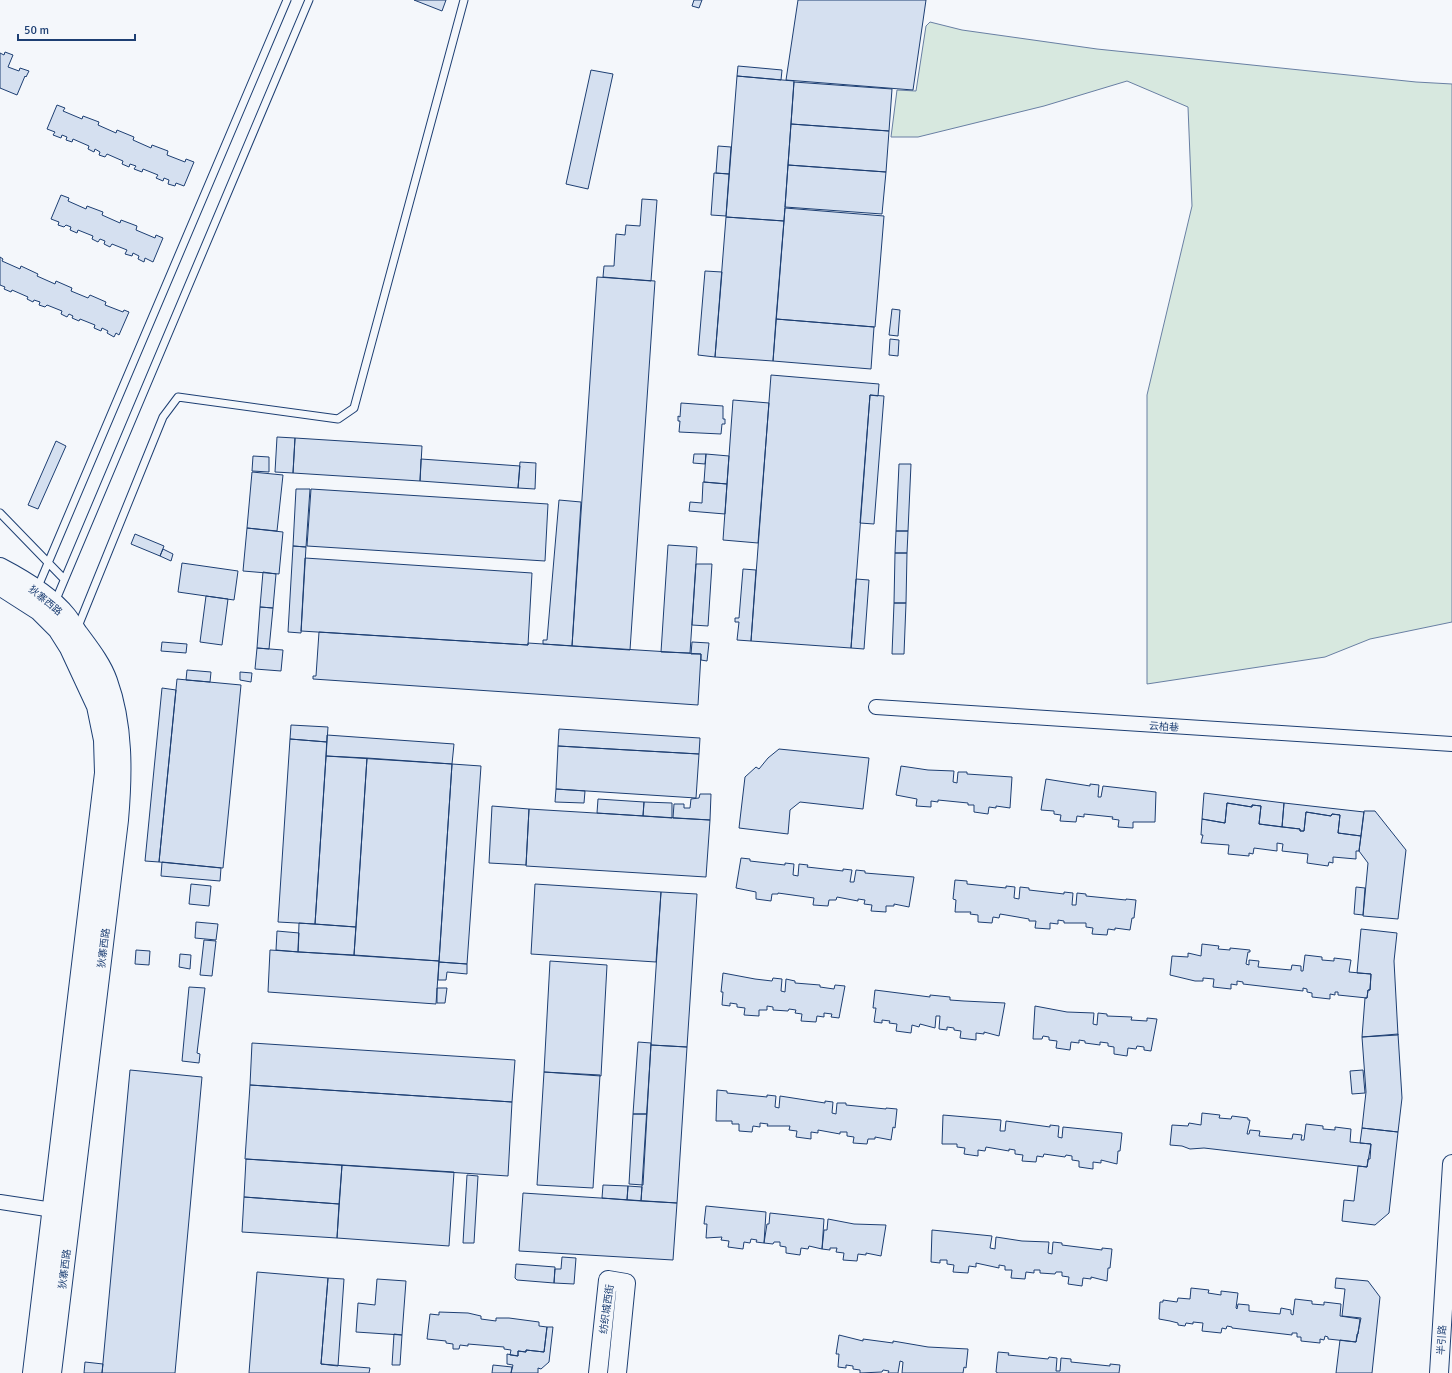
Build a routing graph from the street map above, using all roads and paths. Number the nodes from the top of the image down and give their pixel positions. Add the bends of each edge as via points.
1 (288, 0) edge
2 (309, 0) edge
3 (464, 0) edge
4 (0, 513) edge
5 (48, 563) junction
6 (0, 568) edge
7 (64, 579) junction
8 (0, 584) edge
9 (33, 597) junction
10 (51, 611) junction
11 (73, 640) junction
12 (876, 707) dead end
13 (1452, 744) edge
14 (1452, 1164) edge
15 (0, 1202) edge
16 (53, 1210) junction
17 (33, 1373) edge
18 (51, 1373) edge
19 (598, 1373) edge
20 (617, 1373) edge
21 (1439, 1373) edge

1 - 5 lane
2 - 7 lane
3 - 11 lane via 354,408 338,419 178,397 163,417
4 - 5 lane
5 - 7 lane
5 - 9 lane
6 - 9 main road, 狄寨西路 via 20,579
7 - 10 lane
8 - 9 main road, 狄寨西路
9 - 10 main road, 狄寨西路
10 - 11 main road, 狄寨西路 via 66,616
11 - 16 main road, 狄寨西路 via 97,706 104,740 105,773
11 - 18 main road, 狄寨西路 via 95,656 107,680 120,747 122,778
12 - 13 street, 云柏巷
14 - 21 street, 半引路
15 - 16 street
16 - 17 main road, 狄寨西路
19 - 20 street, 纺织城西街 via 608,1280 626,1283

